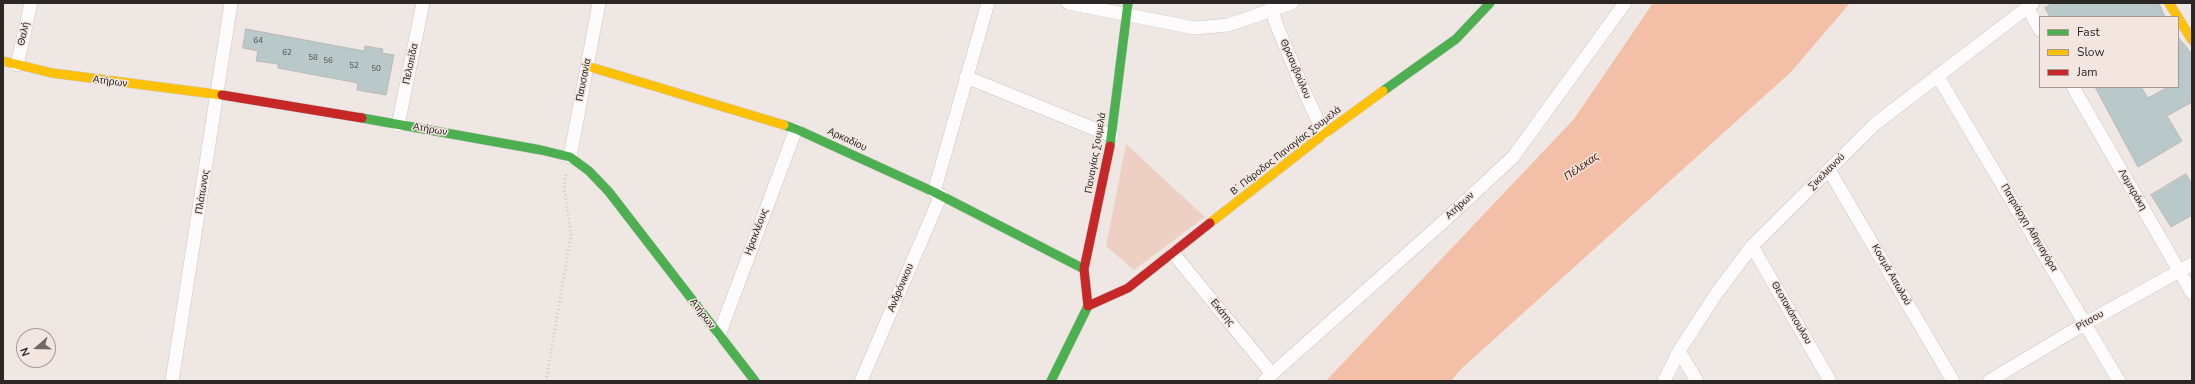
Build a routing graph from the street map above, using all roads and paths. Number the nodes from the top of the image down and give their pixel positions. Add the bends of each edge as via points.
1 (31, 3) edge
2 (231, 3) edge
3 (423, 3) edge
4 (599, 3) edge
5 (988, 3) edge
6 (1068, 3) edge
7 (1128, 3) edge
8 (1292, 3) edge
9 (1490, 3) edge
10 (1625, 3) edge
11 (2169, 3) edge
12 (2030, 5) edge
13 (1271, 6) edge
14 (1127, 16) junction
15 (2187, 21) edge
16 (2039, 28) edge
17 (2192, 40) edge
18 (3, 61) edge
19 (17, 66) junction
20 (587, 66) junction
21 (1937, 75) junction
22 (966, 76) junction
23 (2074, 88) edge
24 (217, 95) junction
25 (398, 124) junction
26 (796, 129) junction
27 (1324, 134) junction
28 (1112, 136) junction
29 (570, 157) junction
30 (1829, 170) junction
31 (937, 194) junction
32 (1752, 246) junction
33 (1173, 253) junction
34 (2192, 264) edge
35 (1084, 269) junction
36 (2179, 272) junction
37 (2192, 293) edge
38 (1088, 306) junction
39 (2086, 323) junction
40 (719, 335) junction
41 (1679, 351) junction
42 (1268, 377) edge
43 (172, 381) edge
44 (546, 381) edge
45 (755, 381) edge
46 (861, 381) edge
47 (1051, 381) edge
48 (1664, 381) edge
49 (1696, 381) edge
50 (1830, 381) edge
51 (1952, 381) edge
52 (1989, 381) edge
53 (2119, 381) edge

1 - 19 street, Θαλή
2 - 24 street, Πλάτωνος
3 - 25 street, Πελοπίδα
4 - 20 street, Παυσανία
5 - 22 street, Ανδρόνικου
6 - 14 street
7 - 14 street, Παναγίας Σουμελά
8 - 13 street
9 - 27 street, Β΄ Πάροδος Παναγίας Σουμελά via 1456,39
10 - 42 street, Ατήρων via 1513,157 1442,224
11 - 15 street
12 - 16 street
12 - 21 street, Σικελιανού
13 - 14 street via 1228,26 1195,28
13 - 27 street, Θρασυβούλου via 1301,84
14 - 28 street, Παναγίας Σουμελά
15 - 17 street
18 - 19 street, Ατήρων
19 - 24 street, Ατήρων
20 - 26 street, Αρκαδίου
20 - 29 street, Παυσανία
21 - 30 street, Σικελιανού via 1875,124
21 - 39 street, Πατριάρχη Αθηναγόρα
22 - 28 street
22 - 31 street, Ανδρόνικου
23 - 36 street, Λαμπράκη
24 - 25 street, Ατήρων via 249,98
24 - 43 street, Πλάτωνος
25 - 29 street, Ατήρων
26 - 31 street, Αρκαδίου
26 - 40 street, Ηρακλέους
27 - 33 street, Β΄ Πάροδος Παναγίας Σουμελά
28 - 35 street, Παναγίας Σουμελά
29 - 40 street, Ατήρων via 589,171 609,192
29 - 44 path via 564,186 571,235
30 - 32 street, Σικελιανού
30 - 51 street, Κοσμά Αιτωλού
31 - 35 street, Αρκαδίου
31 - 46 street, Ανδρόνικου
32 - 41 street, Σικελιανού via 1716,294
32 - 50 street, Θεοτοκόπουλου
33 - 38 street, Β΄ Πάροδος Παναγίας Σουμελά via 1128,288
33 - 42 street, Εκάτης
34 - 36 street, Ρίτσου
35 - 38 street, Παναγίας Σουμελά
36 - 37 street, Λαμπράκη
36 - 39 street, Ρίτσου
38 - 47 street
39 - 52 street, Ρίτσου
39 - 53 street, Πατριάρχη Αθηναγόρα
40 - 45 street, Ατήρων
41 - 48 street, Σικελιανού
41 - 49 street

